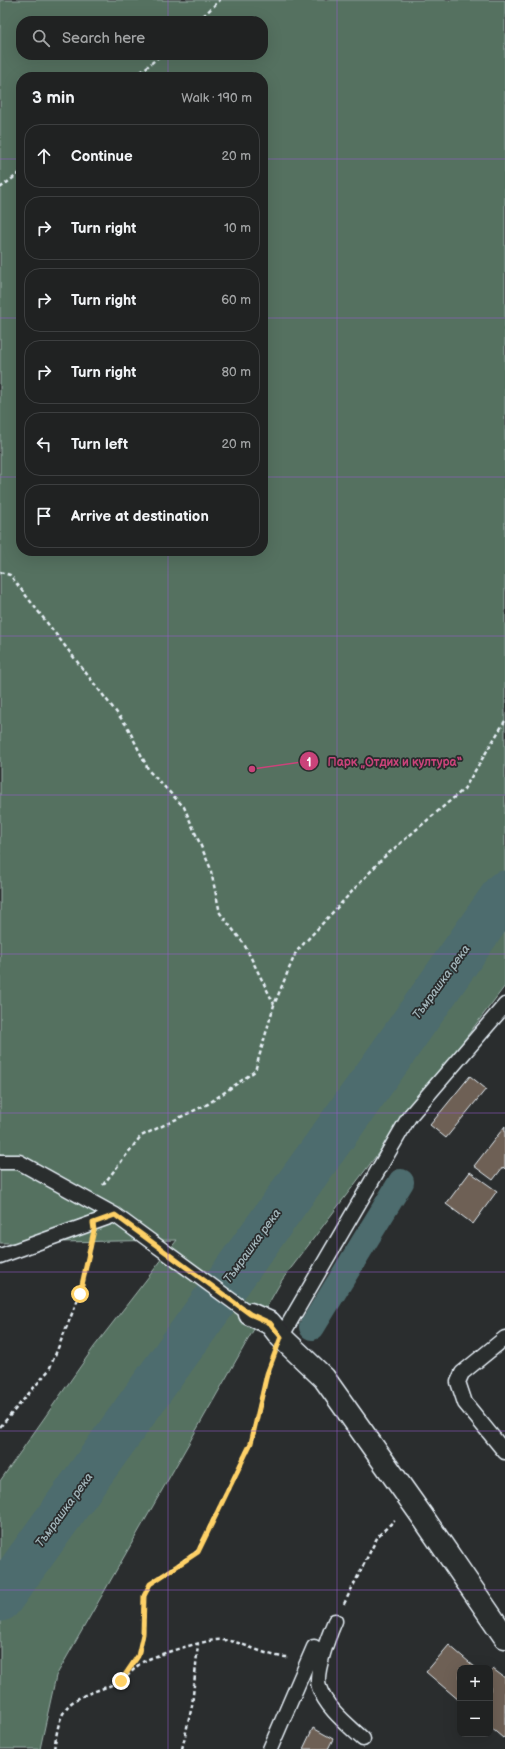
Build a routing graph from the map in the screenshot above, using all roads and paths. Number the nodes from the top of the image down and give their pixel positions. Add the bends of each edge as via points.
1 (220, 0) edge
2 (203, 16) edge
3 (155, 60) edge
4 (142, 72) edge
5 (16, 176) edge
6 (0, 188) edge
7 (0, 572) edge
8 (505, 721) edge
9 (274, 1004) junction
10 (505, 1005) edge
11 (0, 1162) edge
12 (90, 1202) junction
13 (115, 1215) junction
14 (93, 1223) junction
15 (0, 1256) edge
16 (250, 1314) joint
17 (281, 1337) junction
18 (505, 1338) edge
19 (0, 1427) edge
20 (505, 1452) edge
21 (422, 1516) junction
22 (335, 1621) joint
23 (505, 1638) edge
24 (198, 1644) junction
25 (314, 1646) joint
26 (121, 1681) junction
27 (363, 1739) dead end
28 (54, 1749) edge
29 (182, 1749) edge
30 (270, 1749) edge

1 - 2 path
3 - 4 path
5 - 6 path
7 - 9 path via 10,575 127,726 149,771 184,807 210,867 220,913 244,944
8 - 9 path via 464,789 383,858 296,952
9 - 12 path via 255,1071 208,1104 141,1136
10 - 17 lane via 409,1117
11 - 12 lane via 19,1162
12 - 13 lane
13 - 14 lane
13 - 16 lane
14 - 15 lane
14 - 19 path via 94,1230 80,1294 49,1370
16 - 17 street via 270,1323
17 - 21 street via 324,1378
17 - 26 path via 267,1374 251,1443 198,1552 150,1584 144,1596 143,1634 138,1656
18 - 20 lane via 462,1373 458,1382 465,1403
21 - 22 path via 398,1518 378,1536
21 - 23 street
22 - 27 lane via 323,1650 318,1686 326,1702
24 - 25 path via 216,1640 280,1657 306,1654
24 - 26 path via 166,1652 142,1662
24 - 29 path via 192,1706
25 - 30 lane
26 - 28 path via 70,1704 60,1719

